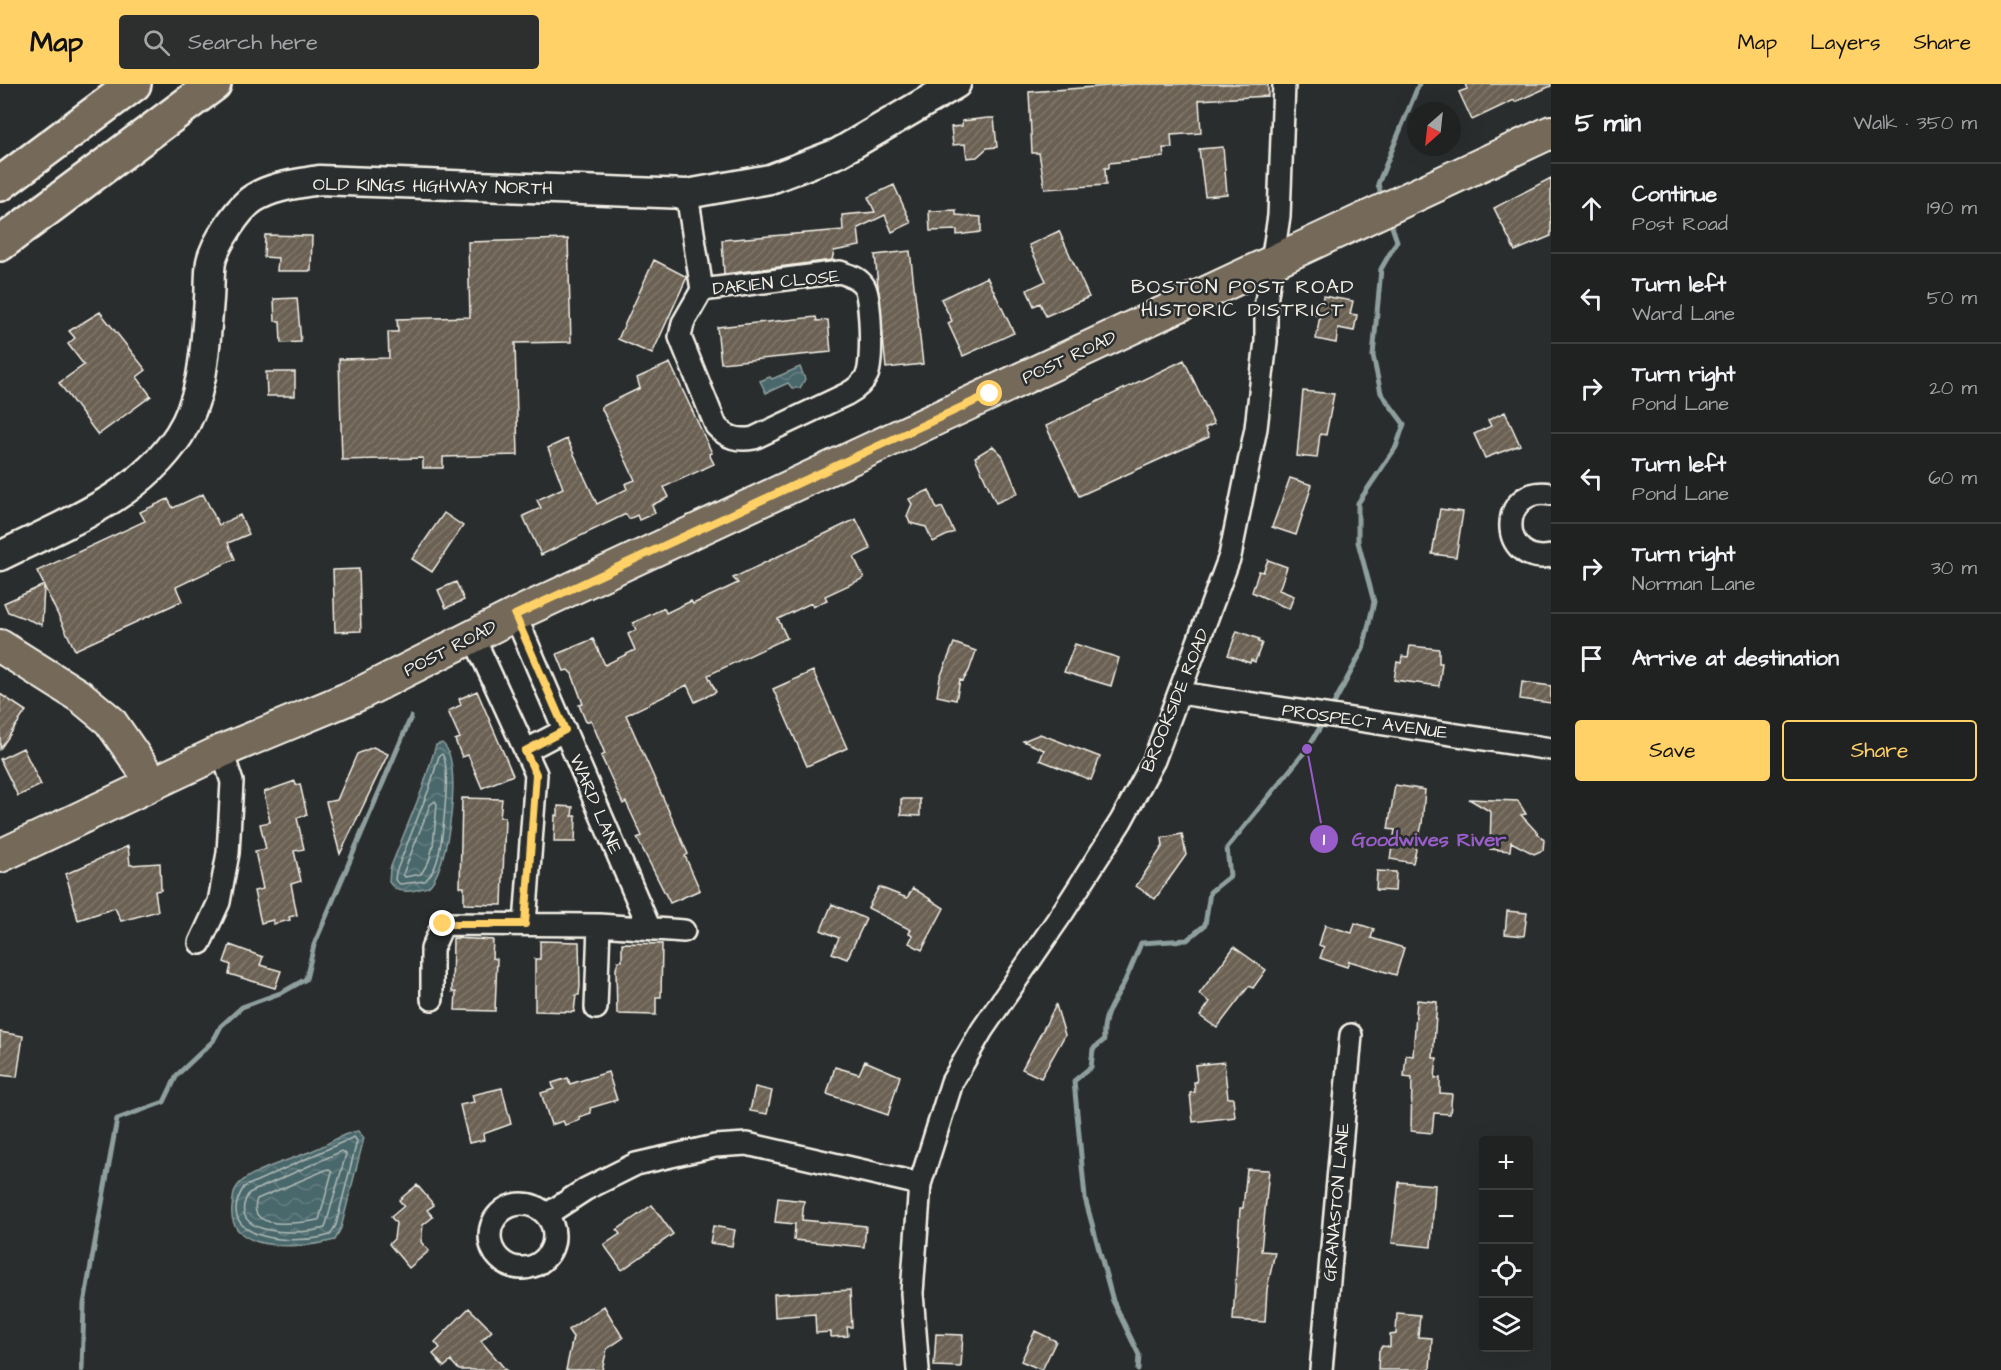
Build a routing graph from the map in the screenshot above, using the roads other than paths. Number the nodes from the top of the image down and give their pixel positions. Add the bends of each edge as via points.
1 (106, 84) edge
2 (134, 84) edge
3 (214, 84) edge
4 (956, 84) edge
5 (1284, 84) edge
6 (1551, 132) edge
7 (0, 173) edge
8 (0, 184) edge
9 (687, 194) junction
10 (0, 244) edge
11 (1273, 262) junction
12 (702, 290) junction
13 (1551, 494) edge
14 (0, 556) edge
15 (1551, 556) edge
16 (515, 615) junction
17 (472, 636) junction
18 (0, 646) edge
19 (1180, 693) junction
20 (565, 730) junction
21 (1551, 749) edge
22 (222, 751) junction
23 (525, 751) junction
24 (153, 783) junction
25 (0, 856) edge
26 (525, 924) junction
27 (600, 925) junction
28 (649, 927) junction
29 (684, 931) dead end
30 (200, 944) dead end
31 (432, 999) dead end
32 (596, 1008) dead end
33 (1351, 1035) dead end
34 (920, 1184) junction
35 (546, 1215) dead end
36 (918, 1370) edge
37 (1321, 1370) edge

1 - 7 highway
2 - 8 highway
3 - 10 highway
4 - 9 street, OLD KINGS HIGHWAY NORTH via 838,153 770,179
5 - 11 street, BROOKSIDE ROAD
6 - 11 main road, POST ROAD
9 - 12 street, DARIEN CLOSE
9 - 14 street, OLD KINGS HIGHWAY NORTH via 319,180 278,187 252,199 233,221 211,262 201,379 189,418 169,450 117,496
11 - 16 main road, POST ROAD
11 - 19 street, BROOKSIDE ROAD via 1256,428 1230,556
12 - 12 street, DARIEN CLOSE via 682,322 680,337 716,426 724,434 744,440 754,438 847,394 860,386 868,374 871,357 866,288 857,278 840,272
13 - 15 street via 1530,495 1519,502 1510,525 1519,548 1530,555
16 - 17 main road, POST ROAD
16 - 20 street, WARD LANE
17 - 22 main road, POST ROAD via 357,695
17 - 23 street
18 - 24 main road via 81,697 110,721
19 - 21 street, PROSPECT AVENUE
19 - 34 street, BROOKSIDE ROAD via 1154,760 1124,817 982,1030 952,1082
20 - 23 street
20 - 28 street, WARD LANE
22 - 24 main road, POST ROAD
22 - 30 street via 232,782 228,853 219,902
23 - 26 street via 536,774
24 - 25 main road, POST ROAD
26 - 27 street
26 - 31 street via 443,924 432,949
27 - 28 street
27 - 32 street
28 - 29 street
33 - 37 street, GRANASTON LANE
34 - 35 street via 758,1146 715,1146 636,1164
34 - 36 street, BROOKSIDE ROAD via 912,1293

